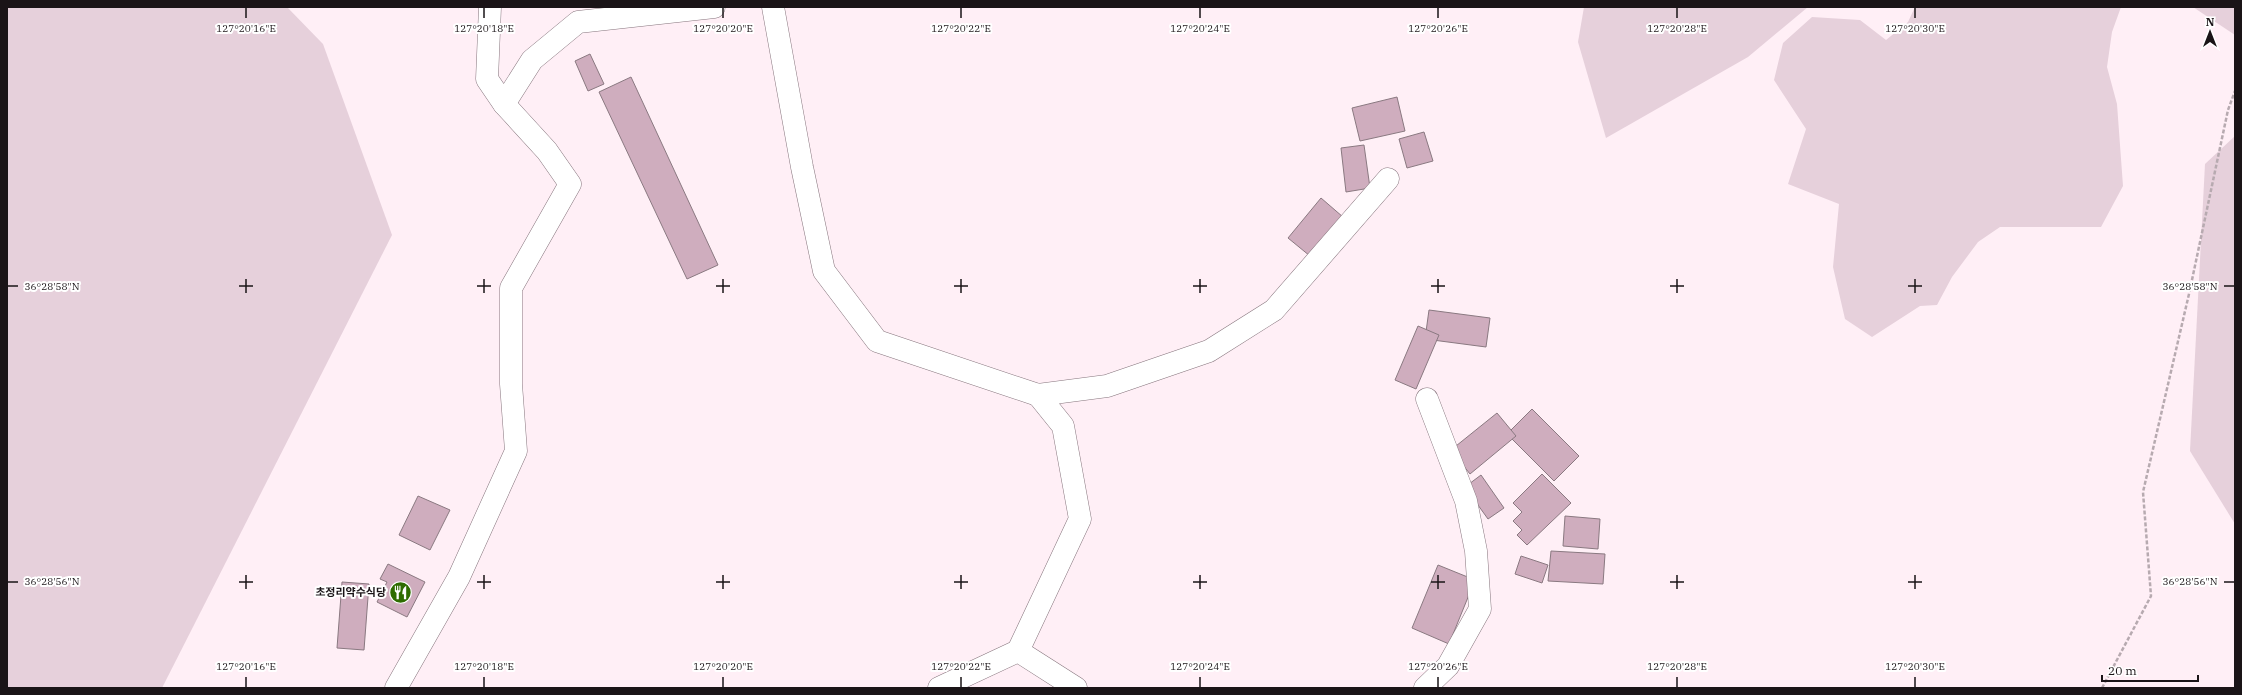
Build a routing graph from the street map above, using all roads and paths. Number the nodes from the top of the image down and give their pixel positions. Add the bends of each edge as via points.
1 (490, 7) edge
2 (714, 7) edge
3 (773, 7) edge
4 (2235, 91) edge
5 (504, 104) junction
6 (1388, 179) dead end
7 (1038, 395) junction
8 (1427, 399) dead end
9 (1018, 651) junction
10 (396, 688) edge
11 (939, 688) edge
12 (1076, 688) edge
13 (1425, 688) edge
14 (2102, 688) edge

1 - 5 street via 487,79
2 - 5 street via 578,22 532,60
3 - 7 street via 824,271 877,341
4 - 14 path via 2228,110 2143,492 2151,596
5 - 10 street via 547,151 570,184 511,288 511,384 516,452 459,578
6 - 7 street via 1274,310 1209,351 1107,386
7 - 9 street via 1063,426 1080,519
8 - 13 street via 1466,501 1476,551 1480,609 1448,666
9 - 11 street
9 - 12 street

